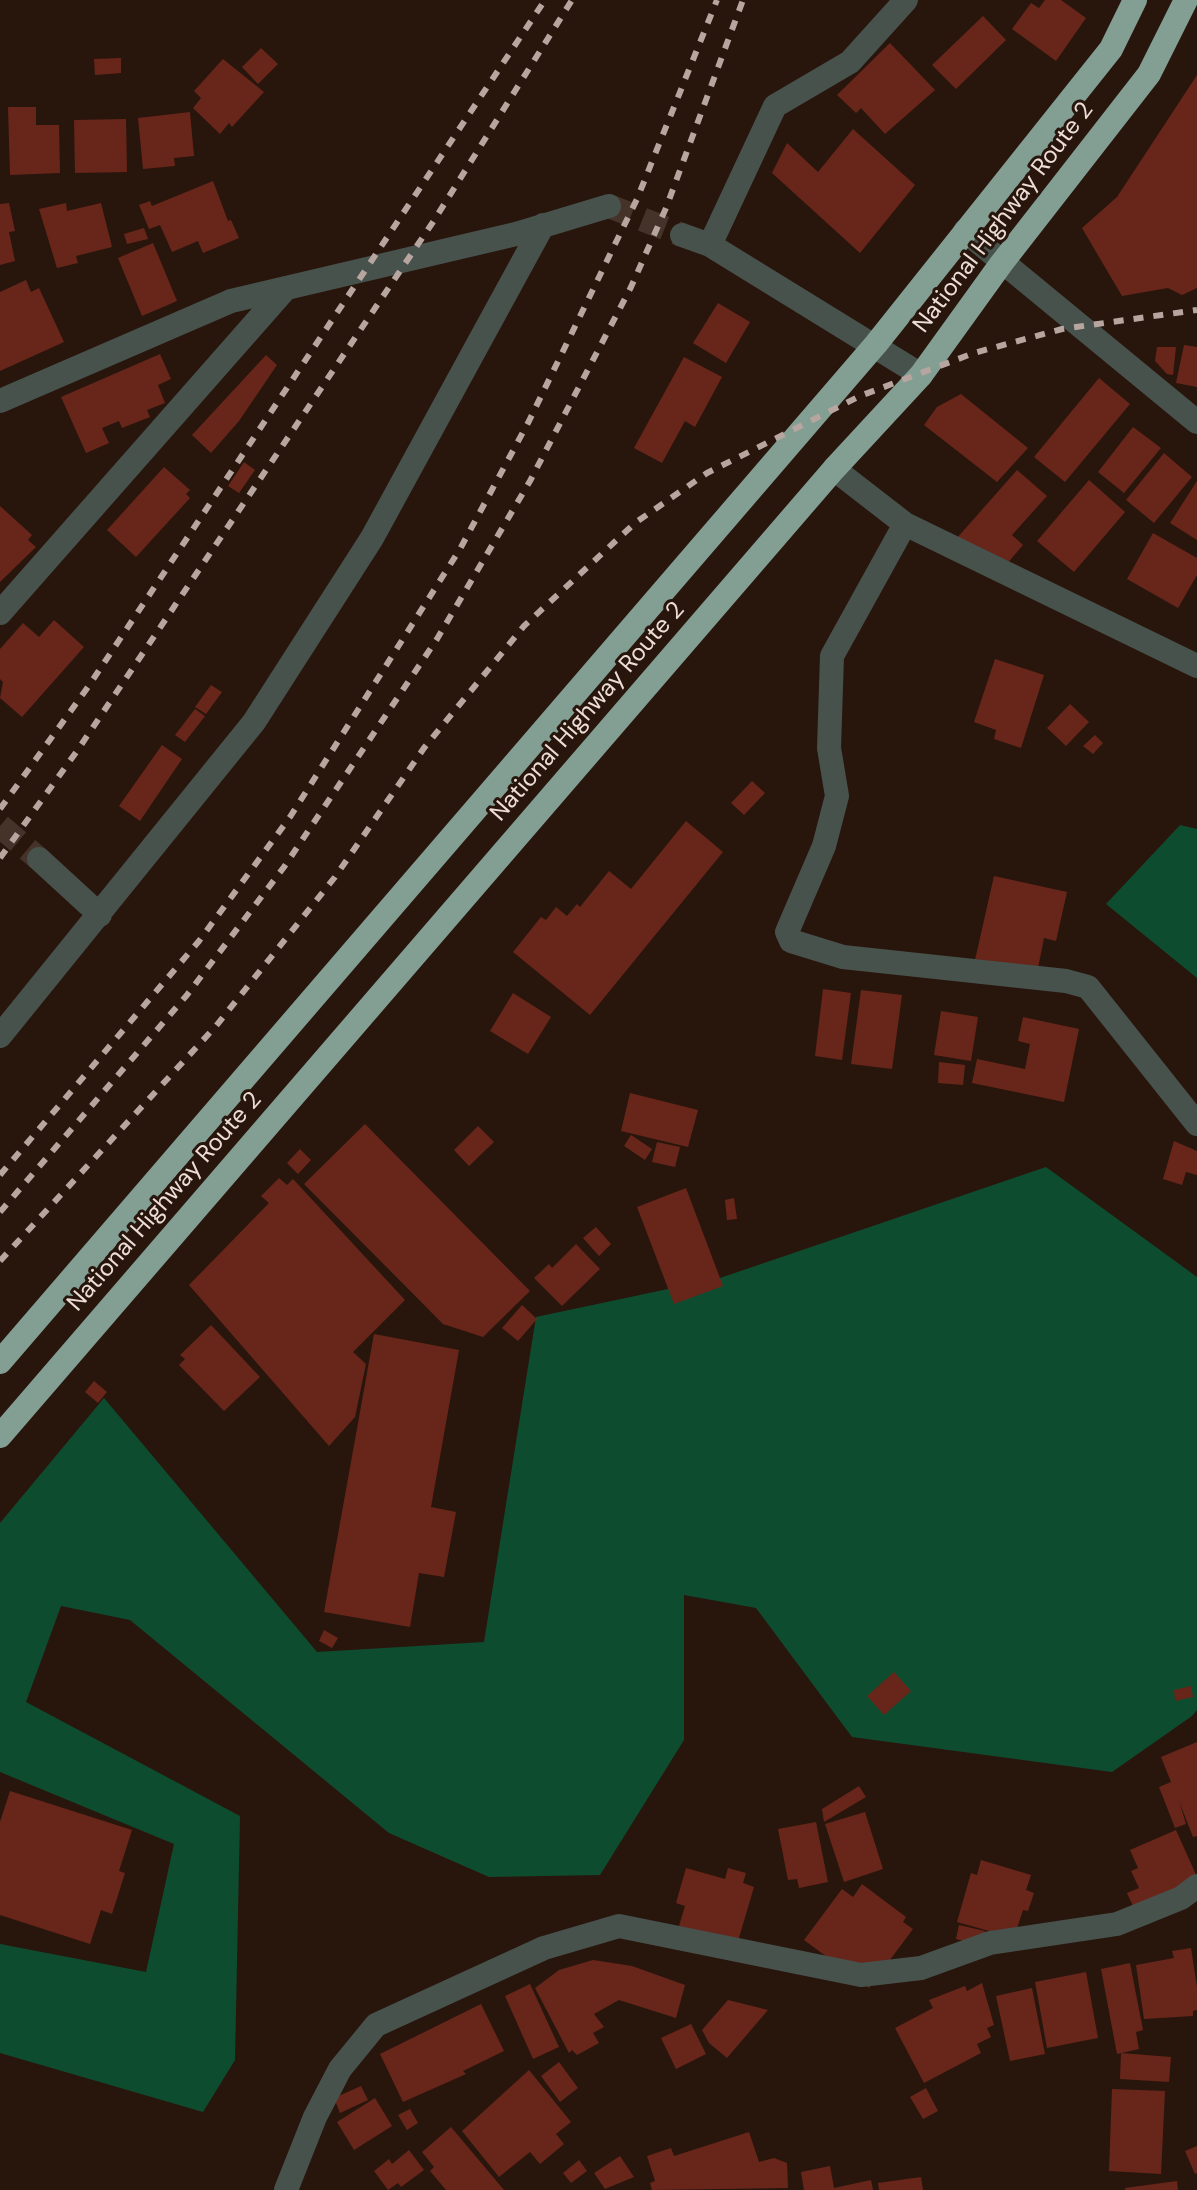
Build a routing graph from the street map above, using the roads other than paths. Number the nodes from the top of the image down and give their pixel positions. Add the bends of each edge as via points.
1 (906, 0) edge
2 (1135, 0) edge
3 (1186, 0) edge
4 (609, 206) tunnel mouth
5 (543, 225) junction
6 (965, 231) junction
7 (682, 235) tunnel mouth
8 (710, 245) junction
9 (1001, 264) junction
10 (286, 288) junction
11 (876, 344) junction
12 (921, 375) junction
13 (0, 401) edge
14 (1197, 422) edge
15 (834, 469) junction
16 (905, 524) junction
17 (0, 613) edge
18 (1197, 666) edge
19 (39, 859) tunnel mouth
20 (100, 915) junction
21 (0, 1036) edge
22 (1197, 1124) edge
23 (0, 1362) edge
24 (0, 1436) edge
25 (1197, 1886) edge
26 (286, 2190) edge

1 - 8 street via 850,62 775,106
2 - 6 highway, National Highway Route 2 via 1111,49
3 - 9 highway, National Highway Route 2 via 1149,74
4 - 5 street
5 - 10 street
5 - 20 street via 372,538 254,722
6 - 9 street
6 - 11 highway, National Highway Route 2
7 - 8 street
8 - 11 street
9 - 12 highway, National Highway Route 2
9 - 14 street
10 - 13 street via 231,301
10 - 17 street
11 - 12 street
11 - 23 highway, National Highway Route 2
12 - 15 highway, National Highway Route 2
15 - 16 street
15 - 24 highway, National Highway Route 2
16 - 18 street
16 - 22 street via 832,656 829,748 837,796 824,846 787,932 791,941 843,957 1088,987
19 - 20 street
20 - 21 street
25 - 26 street via 1117,1924 990,1943 921,1968 861,1975 619,1926 544,1948 376,2025 340,2069

